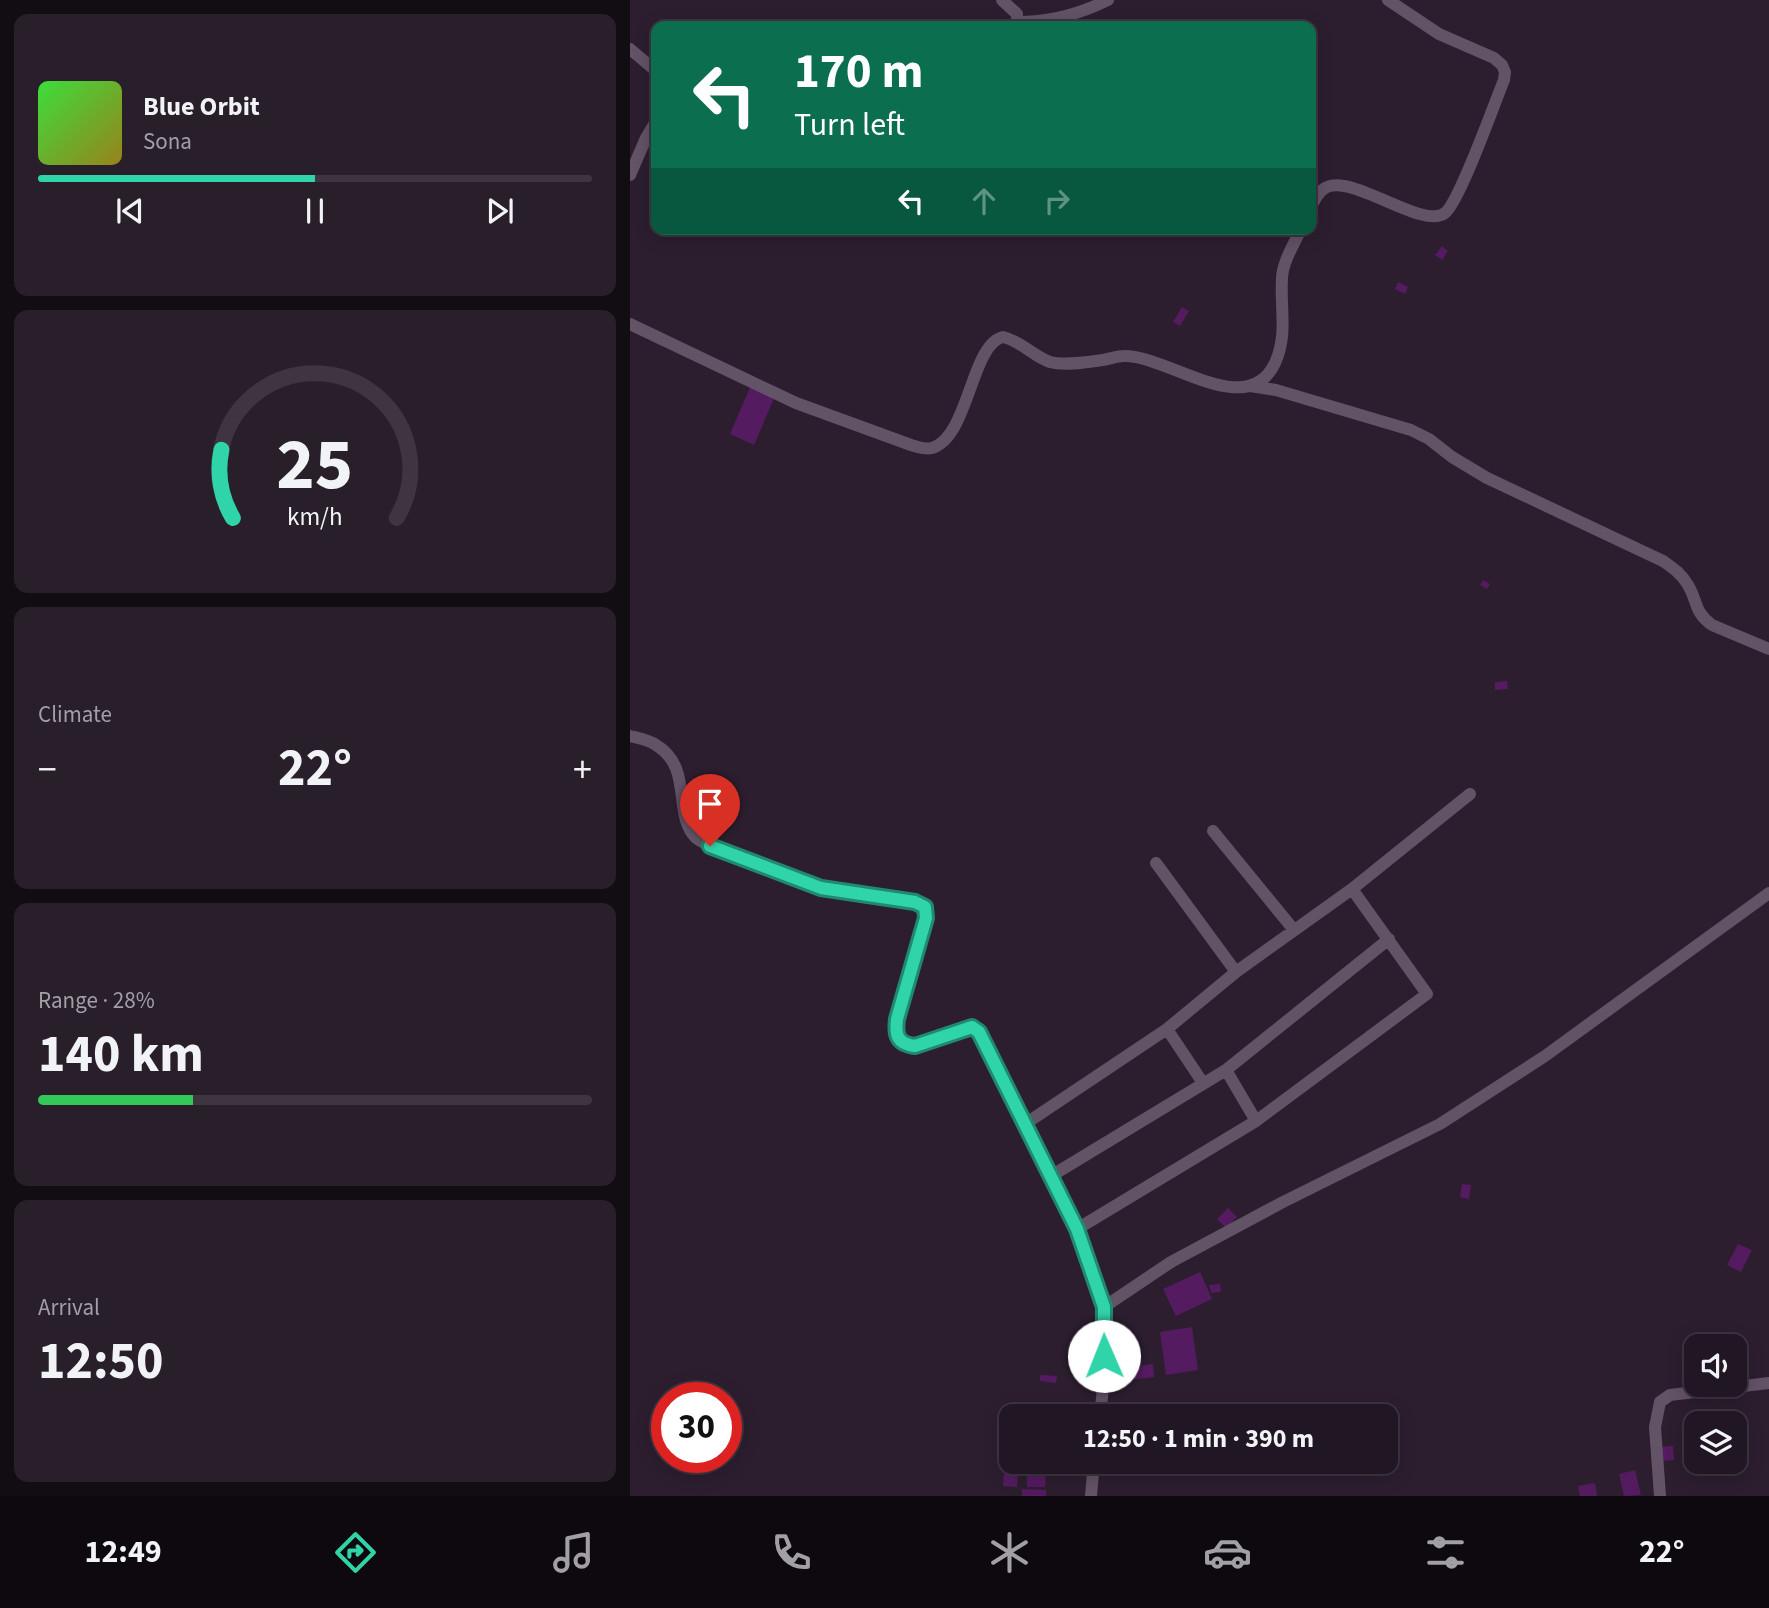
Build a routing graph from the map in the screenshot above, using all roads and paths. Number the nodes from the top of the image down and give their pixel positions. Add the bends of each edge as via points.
1 (1002, 0) edge
2 (1108, 0) edge
3 (1388, 0) edge
4 (1018, 21) edge
5 (1043, 21) edge
6 (630, 48) edge
7 (651, 67) edge
8 (651, 130) edge
9 (630, 175) edge
10 (1316, 198) edge
11 (1298, 235) edge
12 (630, 324) edge
13 (1249, 386) junction
14 (1769, 649) edge
15 (630, 736) edge
16 (1470, 794) dead end
17 (1213, 831) dead end
18 (1156, 863) dead end
19 (1352, 889) junction
20 (1769, 893) edge
21 (1294, 930) junction
22 (1389, 939) junction
23 (1236, 972) junction
24 (1167, 1029) junction
25 (1226, 1070) junction
26 (1203, 1083) junction
27 (1256, 1121) junction
28 (1025, 1124) junction
29 (1051, 1176) junction
30 (1077, 1229) junction
31 (1104, 1307) junction
32 (1769, 1383) edge
33 (1101, 1404) edge
34 (1093, 1474) edge
35 (1091, 1496) edge
36 (1660, 1496) edge

1 - 4 street via 1017,14
2 - 5 street
3 - 10 street via 1439,34 1494,58 1502,65 1504,80 1462,184 1443,214 1421,214 1336,185 1326,187
6 - 7 street
8 - 9 street
11 - 13 street via 1282,276 1280,350 1262,379
12 - 13 street via 796,402 924,449 941,443 954,426 982,359 992,342 1003,337 1049,362 1124,355 1172,366 1216,386
13 - 14 street via 1420,434 1487,478 1663,561 1687,583 1703,619
15 - 28 street via 666,752 681,782 689,828 710,846 821,888 925,907 926,918 897,1019 899,1041 925,1044 976,1029
16 - 19 street
17 - 21 street
18 - 23 street
19 - 21 street
19 - 22 street
20 - 31 street via 1545,1056 1440,1124 1171,1262
21 - 23 street
22 - 25 street
22 - 27 street via 1427,994
23 - 24 street
24 - 26 street
24 - 28 street
25 - 26 street
25 - 27 street
26 - 29 street
27 - 30 street
28 - 29 street
29 - 30 street
30 - 31 street
31 - 33 street
32 - 36 street via 1670,1395 1660,1402 1654,1427
34 - 35 street

